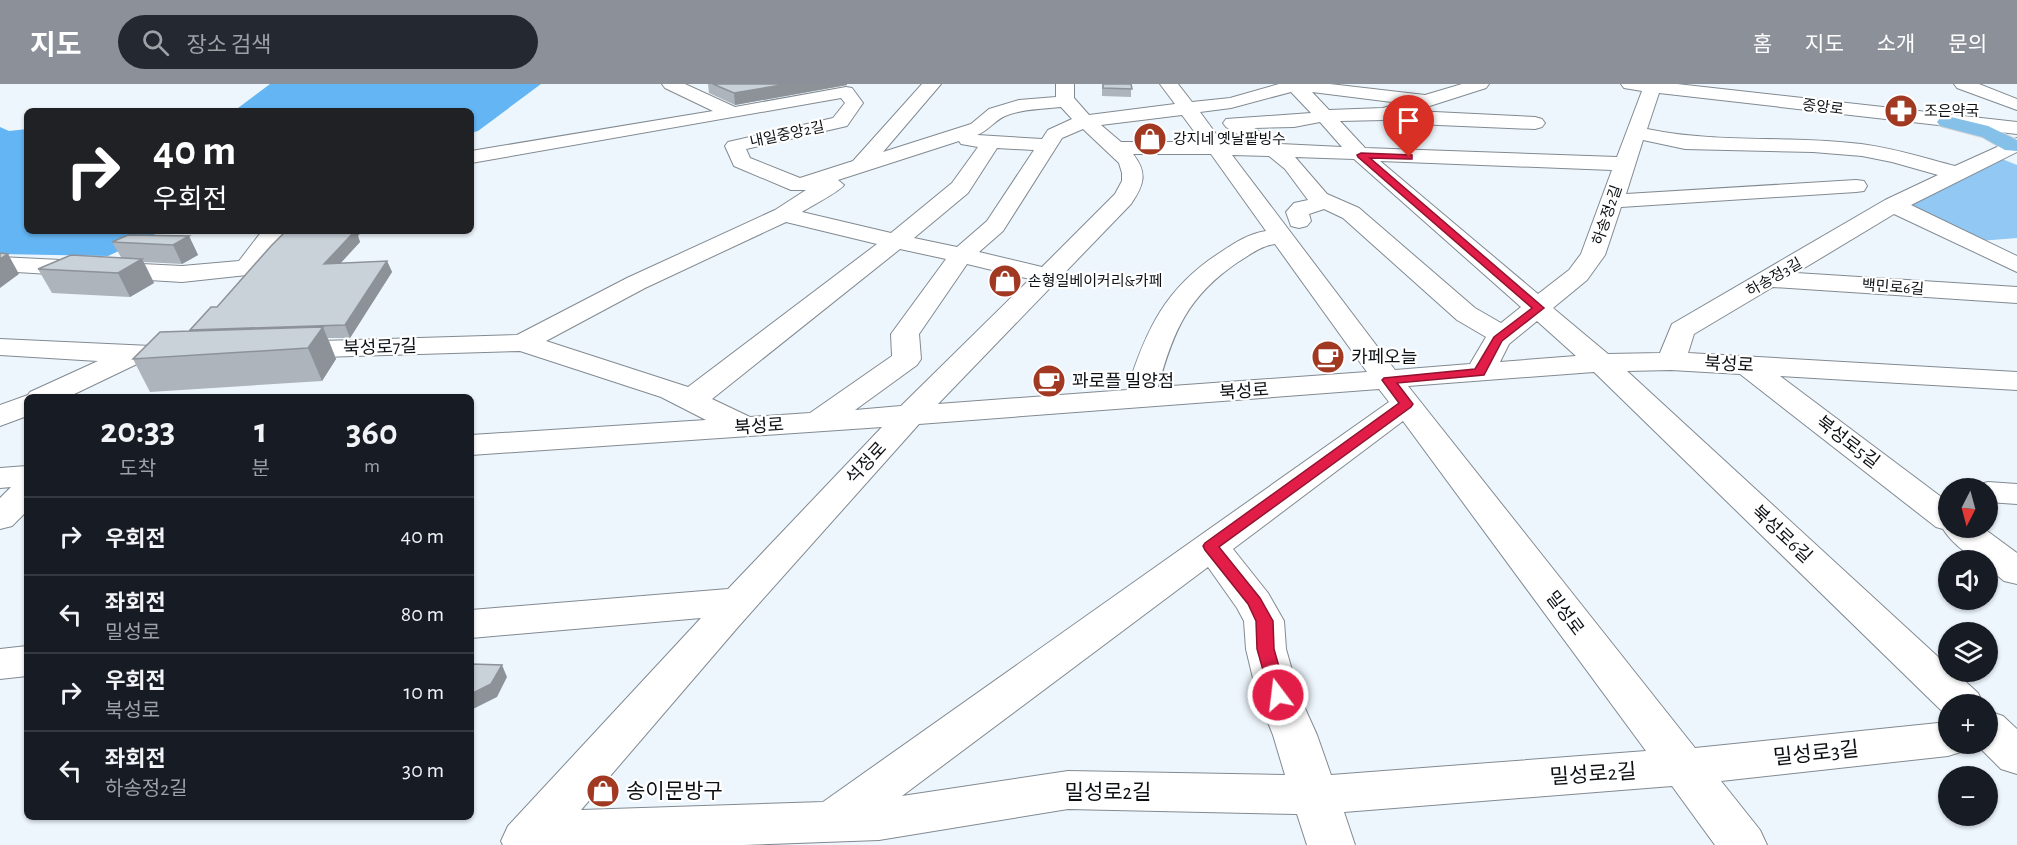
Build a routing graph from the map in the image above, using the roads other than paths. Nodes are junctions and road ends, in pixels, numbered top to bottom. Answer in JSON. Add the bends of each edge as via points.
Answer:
{"nodes":[{"id":1,"x":671,"y":84,"type":"edge"},
{"id":2,"x":932,"y":84,"type":"edge"},
{"id":3,"x":1169,"y":84,"type":"edge"},
{"id":4,"x":1294,"y":84,"type":"edge"},
{"id":5,"x":1399,"y":84,"type":"edge"},
{"id":6,"x":1480,"y":84,"type":"edge"},
{"id":7,"x":1963,"y":84,"type":"edge"},
{"id":8,"x":1657,"y":86,"type":"edge"},
{"id":9,"x":844,"y":88,"type":"edge"},
{"id":10,"x":1452,"y":92,"type":"junction"},
{"id":11,"x":1426,"y":101,"type":"junction"},
{"id":12,"x":1073,"y":102,"type":"edge"},
{"id":13,"x":2017,"y":106,"type":"edge"},
{"id":14,"x":1197,"y":107,"type":"junction"},
{"id":15,"x":1398,"y":110,"type":"junction"},
{"id":16,"x":733,"y":113,"type":"junction"},
{"id":17,"x":1324,"y":116,"type":"junction"},
{"id":18,"x":1741,"y":121,"type":"junction"},
{"id":19,"x":1947,"y":122,"type":"joint"},
{"id":20,"x":1236,"y":125,"type":"junction"},
{"id":21,"x":1845,"y":130,"type":"dead end"},
{"id":22,"x":945,"y":139,"type":"junction"},
{"id":23,"x":1629,"y":141,"type":"junction"},
{"id":24,"x":991,"y":142,"type":"junction"},
{"id":25,"x":2009,"y":144,"type":"edge"},
{"id":26,"x":1047,"y":145,"type":"junction"},
{"id":27,"x":1428,"y":145,"type":"dead end"},
{"id":28,"x":1114,"y":148,"type":"junction"},
{"id":29,"x":1216,"y":148,"type":"junction"},
{"id":30,"x":1275,"y":151,"type":"junction"},
{"id":31,"x":1361,"y":155,"type":"junction"},
{"id":32,"x":474,"y":156,"type":"edge"},
{"id":33,"x":861,"y":164,"type":"junction"},
{"id":34,"x":1955,"y":173,"type":"junction"},
{"id":35,"x":835,"y":176,"type":"junction"},
{"id":36,"x":1856,"y":186,"type":"dead end"},
{"id":37,"x":1612,"y":201,"type":"junction"},
{"id":38,"x":1325,"y":202,"type":"junction"},
{"id":39,"x":1893,"y":205,"type":"junction"},
{"id":40,"x":783,"y":215,"type":"junction"},
{"id":41,"x":1290,"y":228,"type":"junction"},
{"id":42,"x":272,"y":234,"type":"edge"},
{"id":43,"x":894,"y":241,"type":"junction"},
{"id":44,"x":960,"y":257,"type":"junction"},
{"id":45,"x":0,"y":264,"type":"edge"},
{"id":46,"x":2017,"y":265,"type":"edge"},
{"id":47,"x":1046,"y":275,"type":"junction"},
{"id":48,"x":1769,"y":279,"type":"junction"},
{"id":49,"x":2017,"y":295,"type":"edge"},
{"id":50,"x":1538,"y":308,"type":"junction"},
{"id":51,"x":1503,"y":335,"type":"junction"},
{"id":52,"x":522,"y":343,"type":"junction"},
{"id":53,"x":0,"y":347,"type":"edge"},
{"id":54,"x":259,"y":351,"type":"edge"},
{"id":55,"x":211,"y":353,"type":"edge"},
{"id":56,"x":135,"y":354,"type":"junction"},
{"id":57,"x":1671,"y":361,"type":"junction"},
{"id":58,"x":1601,"y":363,"type":"junction"},
{"id":59,"x":1747,"y":365,"type":"junction"},
{"id":60,"x":1479,"y":373,"type":"junction"},
{"id":61,"x":2017,"y":381,"type":"edge"},
{"id":62,"x":1397,"y":392,"type":"junction"},
{"id":63,"x":50,"y":394,"type":"edge"},
{"id":64,"x":1140,"y":398,"type":"junction"},
{"id":65,"x":691,"y":400,"type":"junction"},
{"id":66,"x":24,"y":405,"type":"edge"},
{"id":67,"x":910,"y":415,"type":"junction"},
{"id":68,"x":0,"y":417,"type":"edge"},
{"id":69,"x":818,"y":422,"type":"junction"},
{"id":70,"x":745,"y":427,"type":"junction"},
{"id":71,"x":474,"y":446,"type":"edge"},
{"id":72,"x":24,"y":476,"type":"edge"},
{"id":73,"x":0,"y":478,"type":"edge"},
{"id":74,"x":1906,"y":486,"type":"junction"},
{"id":75,"x":1938,"y":488,"type":"edge"},
{"id":76,"x":24,"y":493,"type":"edge"},
{"id":77,"x":1998,"y":493,"type":"edge"},
{"id":78,"x":2017,"y":494,"type":"edge"},
{"id":79,"x":1938,"y":511,"type":"edge"},
{"id":80,"x":0,"y":518,"type":"edge"},
{"id":81,"x":1973,"y":538,"type":"edge"},
{"id":82,"x":1211,"y":546,"type":"junction"},
{"id":83,"x":2017,"y":572,"type":"edge"},
{"id":84,"x":738,"y":601,"type":"junction"},
{"id":85,"x":474,"y":624,"type":"edge"},
{"id":86,"x":24,"y":661,"type":"edge"},
{"id":87,"x":0,"y":664,"type":"edge"},
{"id":88,"x":1951,"y":694,"type":"edge"},
{"id":89,"x":1938,"y":740,"type":"edge"},
{"id":90,"x":1684,"y":768,"type":"junction"},
{"id":91,"x":1316,"y":795,"type":"junction"},
{"id":92,"x":833,"y":821,"type":"junction"},
{"id":93,"x":880,"y":832,"type":"edge"},
{"id":94,"x":528,"y":838,"type":"edge"},
{"id":95,"x":1331,"y":845,"type":"edge"},
{"id":96,"x":1743,"y":845,"type":"edge"}],
"edges":[{"from":1,"to":16,"type":"street","name":"내일중앙2길"},
{"from":2,"to":33,"type":"street"},
{"from":3,"to":14,"type":"street","name":"밀성로"},
{"from":4,"to":11,"type":"street"},
{"from":4,"to":14,"type":"street","via":[[1231,103]]},
{"from":4,"to":17,"type":"street","name":"북성로6길"},
{"from":5,"to":10,"type":"street"},
{"from":6,"to":10,"type":"street"},
{"from":7,"to":13,"type":"street"},
{"from":8,"to":19,"type":"street","name":"중앙로"},
{"from":8,"to":23,"type":"street","name":"하송정2길"},
{"from":9,"to":16,"type":"street","name":"내일중앙2길"},
{"from":9,"to":35,"type":"street","name":"내일중앙2길","via":[[854,104],[840,122],[735,146],[741,162],[799,185]]},
{"from":10,"to":11,"type":"street"},
{"from":11,"to":15,"type":"street"},
{"from":12,"to":14,"type":"street"},
{"from":12,"to":22,"type":"street","name":"내일중앙2길","via":[[1011,108],[996,113],[978,128]]},
{"from":12,"to":26,"type":"street"},
{"from":12,"to":28,"type":"street","name":"석정로"},
{"from":13,"to":25,"type":"street","via":[[2002,116],[2007,122]]},
{"from":14,"to":20,"type":"street"},
{"from":14,"to":29,"type":"street","name":"밀성로"},
{"from":15,"to":17,"type":"street","via":[[1371,116]]},
{"from":15,"to":27,"type":"street","via":[[1415,118],[1538,131],[1446,135]]},
{"from":16,"to":32,"type":"street"},
{"from":17,"to":20,"type":"street"},
{"from":17,"to":31,"type":"street","name":"북성로6길"},
{"from":18,"to":18,"type":"street","via":[[1782,127],[1812,126]]},
{"from":18,"to":23,"type":"street","via":[[1691,124]]},
{"from":19,"to":25,"type":"main road","via":[[1984,130]]},
{"from":20,"to":30,"type":"street"},
{"from":21,"to":25,"type":"street"},
{"from":22,"to":24,"type":"street"},
{"from":22,"to":33,"type":"street","name":"내일중앙2길"},
{"from":23,"to":31,"type":"street"},
{"from":23,"to":34,"type":"street","via":[[1862,150]]},
{"from":23,"to":37,"type":"street","name":"하송정2길"},
{"from":24,"to":26,"type":"street"},
{"from":24,"to":43,"type":"street","via":[[960,188]]},
{"from":25,"to":34,"type":"street","name":"하송정3길"},
{"from":26,"to":44,"type":"street","via":[[995,226]]},
{"from":28,"to":29,"type":"street"},
{"from":28,"to":47,"type":"street","name":"석정로","via":[[1132,168],[1131,188]]},
{"from":29,"to":30,"type":"street"},
{"from":29,"to":41,"type":"street","name":"밀성로"},
{"from":30,"to":31,"type":"street"},
{"from":30,"to":38,"type":"street"},
{"from":31,"to":50,"type":"street","name":"북성로6길"},
{"from":33,"to":35,"type":"street","name":"내일중앙2길"},
{"from":34,"to":39,"type":"street","name":"하송정3길"},
{"from":35,"to":40,"type":"street","via":[[841,181]]},
{"from":36,"to":37,"type":"street"},
{"from":37,"to":50,"type":"street","name":"하송정2길","via":[[1593,255],[1578,275]]},
{"from":38,"to":41,"type":"street","via":[[1302,208]]},
{"from":38,"to":51,"type":"street","via":[[1351,213],[1466,315]]},
{"from":39,"to":46,"type":"street"},
{"from":39,"to":48,"type":"street","name":"하송정3길"},
{"from":40,"to":43,"type":"street"},
{"from":40,"to":52,"type":"street","via":[[636,283]]},
{"from":41,"to":62,"type":"street","name":"밀성로"},
{"from":41,"to":64,"type":"street","via":[[1256,240],[1204,273],[1179,302],[1155,346]]},
{"from":42,"to":45,"type":"street","via":[[247,268],[182,274]]},
{"from":43,"to":44,"type":"street"},
{"from":43,"to":65,"type":"street"},
{"from":44,"to":47,"type":"street"},
{"from":44,"to":69,"type":"street","via":[[905,334],[907,359]]},
{"from":47,"to":67,"type":"street","name":"석정로"},
{"from":48,"to":49,"type":"street","name":"백민로6길"},
{"from":48,"to":57,"type":"street","name":"하송정3길","via":[[1682,330]]},
{"from":50,"to":51,"type":"street","name":"하송정2길"},
{"from":50,"to":58,"type":"street","name":"북성로6길"},
{"from":51,"to":60,"type":"street","name":"하송정2길"},
{"from":52,"to":54,"type":"street","name":"북성로7길"},
{"from":52,"to":65,"type":"street","name":"북성로7길"},
{"from":53,"to":56,"type":"street"},
{"from":55,"to":56,"type":"street"},
{"from":56,"to":63,"type":"street"},
{"from":57,"to":58,"type":"street","name":"북성로"},
{"from":57,"to":59,"type":"street","name":"북성로"},
{"from":58,"to":60,"type":"street","name":"북성로"},
{"from":58,"to":88,"type":"street","name":"북성로6길"},
{"from":59,"to":61,"type":"street","name":"북성로"},
{"from":59,"to":74,"type":"street","name":"북성로5길"},
{"from":60,"to":62,"type":"street","name":"북성로"},
{"from":62,"to":64,"type":"street","name":"북성로"},
{"from":62,"to":82,"type":"street"},
{"from":62,"to":90,"type":"street","name":"밀성로"},
{"from":64,"to":67,"type":"street","name":"북성로"},
{"from":65,"to":70,"type":"street","name":"북성로7길"},
{"from":66,"to":68,"type":"street"},
{"from":67,"to":69,"type":"street","name":"북성로"},
{"from":67,"to":84,"type":"street","name":"석정로"},
{"from":69,"to":70,"type":"street","name":"북성로"},
{"from":70,"to":71,"type":"street","name":"북성로"},
{"from":72,"to":73,"type":"street"},
{"from":74,"to":75,"type":"street"},
{"from":74,"to":79,"type":"street","name":"북성로5길"},
{"from":76,"to":80,"type":"street"},
{"from":77,"to":78,"type":"street"},
{"from":81,"to":83,"type":"street"},
{"from":82,"to":91,"type":"street","via":[[1264,621],[1266,649],[1278,695]]},
{"from":82,"to":92,"type":"street"},
{"from":84,"to":85,"type":"street"},
{"from":84,"to":94,"type":"street","name":"석정로"},
{"from":86,"to":87,"type":"street"},
{"from":89,"to":90,"type":"street","name":"밀성로3길"},
{"from":90,"to":91,"type":"street","name":"밀성로2길"},
{"from":90,"to":96,"type":"street","name":"밀성로"},
{"from":91,"to":93,"type":"street","name":"밀성로2길","via":[[1068,790]]},
{"from":91,"to":95,"type":"street"},
{"from":92,"to":93,"type":"street","name":"밀성로2길"},
{"from":92,"to":94,"type":"street","name":"밀성로2길"}]}
